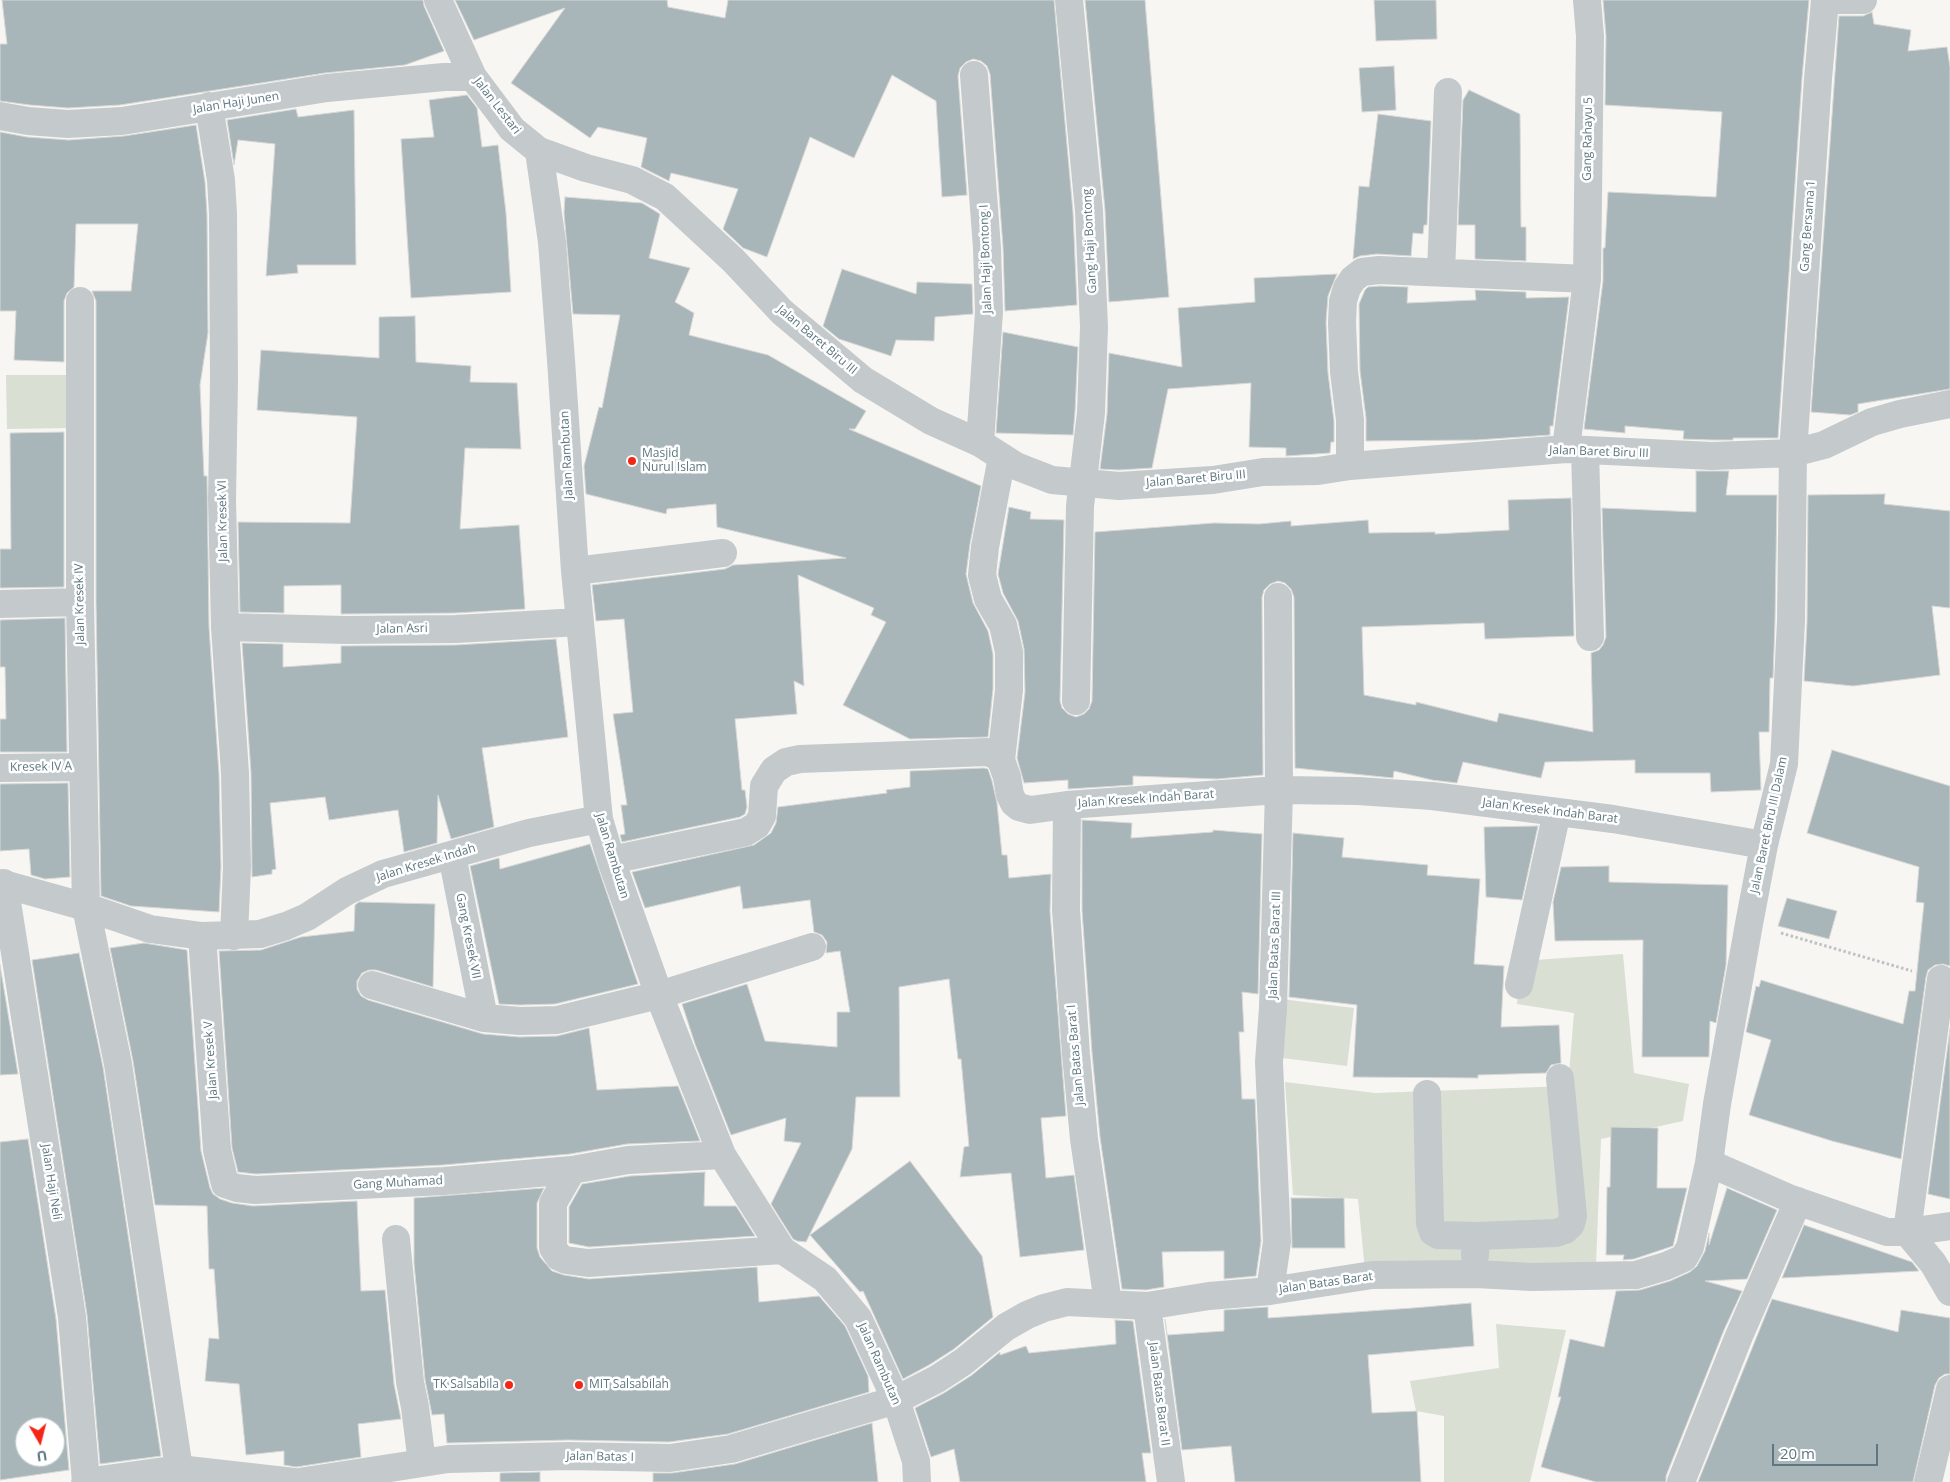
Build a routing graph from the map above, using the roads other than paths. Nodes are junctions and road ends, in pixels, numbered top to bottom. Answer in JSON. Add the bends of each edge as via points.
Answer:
{"nodes":[{"id":1,"x":438,"y":0,"type":"edge"},
{"id":2,"x":1069,"y":0,"type":"edge"},
{"id":3,"x":1587,"y":0,"type":"edge"},
{"id":4,"x":1825,"y":0,"type":"edge"},
{"id":5,"x":1863,"y":0,"type":"edge"},
{"id":6,"x":974,"y":75,"type":"dead end"},
{"id":7,"x":473,"y":77,"type":"junction"},
{"id":8,"x":1448,"y":92,"type":"dead end"},
{"id":9,"x":209,"y":106,"type":"junction"},
{"id":10,"x":0,"y":116,"type":"edge"},
{"id":11,"x":539,"y":151,"type":"junction"},
{"id":12,"x":1441,"y":272,"type":"junction"},
{"id":13,"x":1587,"y":279,"type":"junction"},
{"id":14,"x":80,"y":301,"type":"dead end"},
{"id":15,"x":1950,"y":404,"type":"edge"},
{"id":16,"x":991,"y":450,"type":"junction"},
{"id":17,"x":1576,"y":450,"type":"junction"},
{"id":18,"x":1793,"y":453,"type":"junction"},
{"id":19,"x":1350,"y":466,"type":"junction"},
{"id":20,"x":1081,"y":483,"type":"junction"},
{"id":21,"x":723,"y":553,"type":"dead end"},
{"id":22,"x":575,"y":571,"type":"junction"},
{"id":23,"x":1278,"y":597,"type":"dead end"},
{"id":24,"x":80,"y":602,"type":"junction"},
{"id":25,"x":0,"y":604,"type":"edge"},
{"id":26,"x":579,"y":622,"type":"junction"},
{"id":27,"x":225,"y":627,"type":"junction"},
{"id":28,"x":1590,"y":637,"type":"dead end"},
{"id":29,"x":1076,"y":701,"type":"dead end"},
{"id":30,"x":1001,"y":760,"type":"junction"},
{"id":31,"x":82,"y":767,"type":"junction"},
{"id":32,"x":0,"y":768,"type":"edge"},
{"id":33,"x":1279,"y":790,"type":"junction"},
{"id":34,"x":1067,"y":805,"type":"junction"},
{"id":35,"x":1557,"y":812,"type":"junction"},
{"id":36,"x":599,"y":819,"type":"junction"},
{"id":37,"x":1764,"y":845,"type":"junction"},
{"id":38,"x":452,"y":855,"type":"junction"},
{"id":39,"x":611,"y":860,"type":"junction"},
{"id":40,"x":2,"y":883,"type":"edge"},
{"id":41,"x":86,"y":907,"type":"junction"},
{"id":42,"x":202,"y":936,"type":"junction"},
{"id":43,"x":234,"y":936,"type":"junction"},
{"id":44,"x":812,"y":947,"type":"dead end"},
{"id":45,"x":1941,"y":979,"type":"road end"},
{"id":46,"x":1519,"y":985,"type":"dead end"},
{"id":47,"x":372,"y":986,"type":"dead end"},
{"id":48,"x":659,"y":995,"type":"junction"},
{"id":49,"x":484,"y":1018,"type":"junction"},
{"id":50,"x":1560,"y":1078,"type":"dead end"},
{"id":51,"x":1427,"y":1094,"type":"dead end"},
{"id":52,"x":722,"y":1155,"type":"junction"},
{"id":53,"x":1709,"y":1163,"type":"junction"},
{"id":54,"x":572,"y":1170,"type":"junction"},
{"id":55,"x":225,"y":1184,"type":"joint"},
{"id":56,"x":1798,"y":1201,"type":"junction"},
{"id":57,"x":1950,"y":1226,"type":"edge"},
{"id":58,"x":1907,"y":1232,"type":"junction"},
{"id":59,"x":1476,"y":1236,"type":"junction"},
{"id":60,"x":396,"y":1239,"type":"dead end"},
{"id":61,"x":782,"y":1250,"type":"junction"},
{"id":62,"x":1476,"y":1274,"type":"junction"},
{"id":63,"x":1270,"y":1291,"type":"junction"},
{"id":64,"x":1950,"y":1292,"type":"edge"},
{"id":65,"x":1108,"y":1303,"type":"junction"},
{"id":66,"x":1146,"y":1306,"type":"junction"},
{"id":67,"x":1950,"y":1389,"type":"edge"},
{"id":68,"x":896,"y":1400,"type":"junction"},
{"id":69,"x":422,"y":1463,"type":"junction"},
{"id":70,"x":179,"y":1469,"type":"junction"},
{"id":71,"x":85,"y":1482,"type":"edge"},
{"id":72,"x":294,"y":1482,"type":"edge"},
{"id":73,"x":298,"y":1482,"type":"edge"},
{"id":74,"x":917,"y":1482,"type":"edge"},
{"id":75,"x":1171,"y":1482,"type":"edge"},
{"id":76,"x":1681,"y":1482,"type":"edge"},
{"id":77,"x":1928,"y":1482,"type":"edge"}],
"edges":[{"from":1,"to":7,"type":"street","name":"Jalan Lestari"},
{"from":2,"to":20,"type":"street","name":"Gang Haji Bontong","via":[[1089,211],[1094,327],[1091,413]]},
{"from":3,"to":13,"type":"street","name":"Gang Rahayu 5","via":[[1590,36]]},
{"from":4,"to":5,"type":"street"},
{"from":4,"to":18,"type":"street","name":"Gang Bersama 1"},
{"from":6,"to":16,"type":"street","name":"Jalan Haji Bontong I","via":[[987,248]]},
{"from":7,"to":9,"type":"street","name":"Jalan Haji Junen","via":[[327,88]]},
{"from":7,"to":11,"type":"street","name":"Jalan Lestari","via":[[512,129]]},
{"from":8,"to":12,"type":"street"},
{"from":9,"to":10,"type":"street","name":"Jalan Haji Junen","via":[[122,121],[68,124]]},
{"from":9,"to":27,"type":"street","name":"Jalan Kresek VI","via":[[222,180]]},
{"from":11,"to":16,"type":"street","name":"Jalan Baret Biru III","via":[[632,180],[666,197],[782,312],[864,380],[931,421]]},
{"from":11,"to":22,"type":"street","name":"Jalan Rambutan","via":[[552,242]]},
{"from":12,"to":13,"type":"street"},
{"from":12,"to":19,"type":"street","via":[[1362,272],[1347,288],[1342,324],[1350,420]]},
{"from":13,"to":17,"type":"street","name":"Gang Rahayu 5"},
{"from":14,"to":24,"type":"street","name":"Jalan Kresek IV"},
{"from":15,"to":18,"type":"street","name":"Jalan Baret Biru III","via":[[1872,422],[1824,445]]},
{"from":16,"to":20,"type":"street","name":"Jalan Baret Biru III","via":[[1041,477]]},
{"from":16,"to":30,"type":"street","name":"Jalan Haji Bontong I","via":[[982,575],[988,599],[1003,625],[1009,652],[1009,690]]},
{"from":17,"to":18,"type":"street","name":"Jalan Baret Biru III","via":[[1712,456]]},
{"from":17,"to":19,"type":"street","name":"Jalan Baret Biru III"},
{"from":17,"to":28,"type":"street","name":"Gang Rahayu 5"},
{"from":18,"to":37,"type":"street","name":"Jalan Baret Biru III Dalam","via":[[1791,621],[1784,764]]},
{"from":19,"to":20,"type":"street","name":"Jalan Baret Biru III","via":[[1318,471],[1263,472],[1214,480],[1119,486]]},
{"from":20,"to":29,"type":"street","name":"Gang Haji Bontong"},
{"from":21,"to":22,"type":"street"},
{"from":22,"to":26,"type":"street","name":"Jalan Rambutan"},
{"from":23,"to":33,"type":"street","name":"Jalan Batas Barat III"},
{"from":24,"to":25,"type":"street"},
{"from":24,"to":31,"type":"street","name":"Jalan Kresek IV"},
{"from":26,"to":27,"type":"street","name":"Jalan Asri","via":[[456,629]]},
{"from":26,"to":36,"type":"street","name":"Jalan Rambutan"},
{"from":27,"to":43,"type":"street","name":"Jalan Kresek VI","via":[[234,773]]},
{"from":30,"to":34,"type":"street","name":"Jalan Kresek Indah Barat","via":[[1010,796],[1019,807],[1030,810]]},
{"from":30,"to":39,"type":"street","via":[[987,752],[786,762],[774,770],[764,786],[762,816],[757,825],[746,832]]},
{"from":31,"to":32,"type":"street","name":"Kresek IV A"},
{"from":31,"to":41,"type":"street","name":"Jalan Kresek IV"},
{"from":33,"to":34,"type":"street","name":"Jalan Kresek Indah Barat"},
{"from":33,"to":35,"type":"street","name":"Jalan Kresek Indah Barat","via":[[1422,796]]},
{"from":33,"to":63,"type":"street","name":"Jalan Batas Barat III","via":[[1269,1062],[1277,1242]]},
{"from":34,"to":65,"type":"street","name":"Jalan Batas Barat I","via":[[1066,910],[1076,1054],[1084,1139]]},
{"from":35,"to":37,"type":"street","name":"Jalan Kresek Indah Barat"},
{"from":35,"to":46,"type":"street"},
{"from":36,"to":38,"type":"street","name":"Jalan Kresek Indah","via":[[529,832]]},
{"from":36,"to":39,"type":"street","name":"Jalan Rambutan"},
{"from":37,"to":53,"type":"street","name":"Jalan Baret Biru III Dalam"},
{"from":38,"to":43,"type":"street","name":"Jalan Kresek Indah","via":[[383,874],[286,926],[260,934]]},
{"from":38,"to":49,"type":"street","name":"Gang Kresek VII"},
{"from":39,"to":48,"type":"street","name":"Jalan Rambutan"},
{"from":40,"to":41,"type":"street","name":"Jalan Kresek Indah"},
{"from":40,"to":71,"type":"street","name":"Jalan Haji Neli","via":[[72,1317]]},
{"from":41,"to":42,"type":"street","name":"Jalan Kresek Indah","via":[[150,929]]},
{"from":41,"to":70,"type":"street","name":"Jalan Kresek IV","via":[[118,1064]]},
{"from":42,"to":43,"type":"street","name":"Jalan Kresek Indah"},
{"from":42,"to":55,"type":"street","name":"Jalan Kresek V","via":[[217,1150]]},
{"from":44,"to":48,"type":"street"},
{"from":45,"to":58,"type":"street"},
{"from":47,"to":49,"type":"street"},
{"from":48,"to":49,"type":"street","via":[[557,1020]]},
{"from":48,"to":52,"type":"street","name":"Jalan Rambutan"},
{"from":50,"to":59,"type":"street","via":[[1571,1224],[1556,1233]]},
{"from":51,"to":59,"type":"street","via":[[1430,1223],[1433,1232]]},
{"from":52,"to":54,"type":"street","name":"Gang Muhamad","via":[[628,1160]]},
{"from":52,"to":61,"type":"street","name":"Jalan Rambutan"},
{"from":53,"to":56,"type":"street"},
{"from":53,"to":62,"type":"street","name":"Jalan Batas Barat","via":[[1690,1247],[1684,1258],[1636,1274],[1532,1277]]},
{"from":54,"to":55,"type":"street","name":"Gang Muhamad","via":[[444,1181],[255,1190]]},
{"from":54,"to":61,"type":"street","via":[[553,1203],[553,1248],[559,1257],[566,1260],[588,1263]]},
{"from":56,"to":58,"type":"street","via":[[1887,1232]]},
{"from":56,"to":76,"type":"street","via":[[1739,1336]]},
{"from":57,"to":58,"type":"street"},
{"from":58,"to":64,"type":"street","via":[[1933,1263]]},
{"from":59,"to":62,"type":"street"},
{"from":60,"to":69,"type":"street","via":[[410,1382]]},
{"from":61,"to":68,"type":"street","name":"Jalan Rambutan","via":[[825,1279],[858,1318]]},
{"from":62,"to":63,"type":"street","name":"Jalan Batas Barat","via":[[1372,1275]]},
{"from":63,"to":66,"type":"street","name":"Jalan Batas Barat"},
{"from":65,"to":66,"type":"street","name":"Jalan Batas Barat"},
{"from":65,"to":68,"type":"street","name":"Jalan Batas Barat","via":[[1068,1302],[1027,1315],[937,1379]]},
{"from":66,"to":75,"type":"street","name":"Jalan Batas Barat II"},
{"from":67,"to":77,"type":"street"},
{"from":68,"to":69,"type":"street","name":"Jalan Batas I","via":[[731,1449],[670,1458],[568,1456],[448,1459]]},
{"from":68,"to":74,"type":"street","name":"Jalan Rambutan","via":[[916,1461]]},
{"from":69,"to":73,"type":"street","name":"Jalan Batas I"},
{"from":70,"to":71,"type":"street"},
{"from":70,"to":72,"type":"street"}]}
